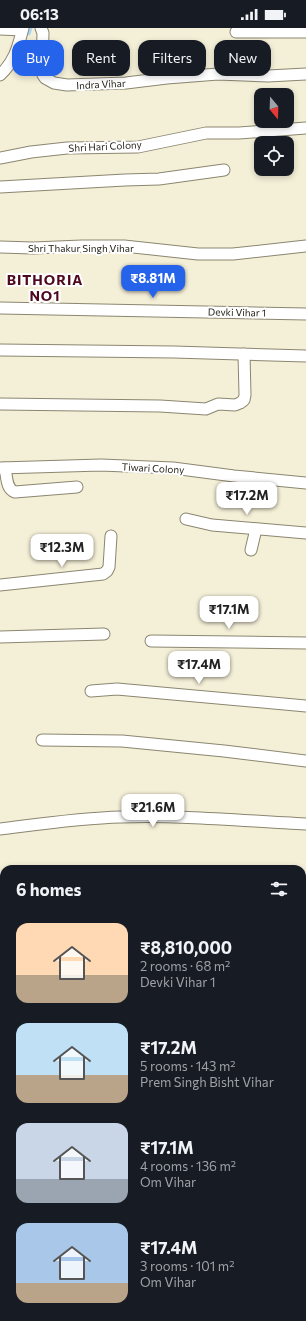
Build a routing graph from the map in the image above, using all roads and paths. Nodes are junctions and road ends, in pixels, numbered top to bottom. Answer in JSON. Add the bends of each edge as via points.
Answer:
{"nodes":[{"id":1,"x":41,"y":28,"type":"edge"},
{"id":2,"x":0,"y":29,"type":"edge"},
{"id":3,"x":23,"y":29,"type":"edge"},
{"id":4,"x":236,"y":32,"type":"dead end"},
{"id":5,"x":306,"y":32,"type":"edge"},
{"id":6,"x":306,"y":74,"type":"edge"},
{"id":7,"x":0,"y":75,"type":"edge"},
{"id":8,"x":306,"y":128,"type":"edge"},
{"id":9,"x":0,"y":158,"type":"edge"},
{"id":10,"x":224,"y":170,"type":"dead end"},
{"id":11,"x":0,"y":187,"type":"edge"},
{"id":12,"x":306,"y":246,"type":"edge"},
{"id":13,"x":0,"y":247,"type":"edge"},
{"id":14,"x":0,"y":308,"type":"edge"},
{"id":15,"x":306,"y":314,"type":"edge"},
{"id":16,"x":0,"y":350,"type":"edge"},
{"id":17,"x":244,"y":354,"type":"junction"},
{"id":18,"x":306,"y":356,"type":"edge"},
{"id":19,"x":0,"y":404,"type":"edge"},
{"id":20,"x":3,"y":468,"type":"edge"},
{"id":21,"x":306,"y":483,"type":"edge"},
{"id":22,"x":77,"y":487,"type":"dead end"},
{"id":23,"x":186,"y":519,"type":"dead end"},
{"id":24,"x":256,"y":529,"type":"junction"},
{"id":25,"x":306,"y":533,"type":"edge"},
{"id":26,"x":111,"y":536,"type":"dead end"},
{"id":27,"x":251,"y":550,"type":"dead end"},
{"id":28,"x":0,"y":585,"type":"edge"},
{"id":29,"x":104,"y":634,"type":"dead end"},
{"id":30,"x":0,"y":638,"type":"edge"},
{"id":31,"x":151,"y":641,"type":"dead end"},
{"id":32,"x":306,"y":643,"type":"edge"},
{"id":33,"x":91,"y":691,"type":"dead end"},
{"id":34,"x":306,"y":706,"type":"edge"},
{"id":35,"x":42,"y":740,"type":"dead end"},
{"id":36,"x":306,"y":762,"type":"edge"},
{"id":37,"x":306,"y":824,"type":"edge"},
{"id":38,"x":0,"y":829,"type":"edge"}],
"edges":[{"from":1,"to":6,"type":"street","name":"Indra Vihar","via":[[43,75],[54,83],[114,84],[218,74]]},
{"from":2,"to":3,"type":"street"},
{"from":3,"to":7,"type":"street","via":[[16,54]]},
{"from":4,"to":5,"type":"street"},
{"from":8,"to":9,"type":"street","name":"Shri Hari Colony","via":[[239,133],[206,132],[138,147],[67,148]]},
{"from":10,"to":11,"type":"street","via":[[159,179]]},
{"from":12,"to":13,"type":"street","name":"Shri Thakur Singh Vihar","via":[[233,254],[198,254],[124,246]]},
{"from":14,"to":15,"type":"street","name":"Devki Vihar 1"},
{"from":16,"to":17,"type":"street"},
{"from":17,"to":18,"type":"street"},
{"from":17,"to":19,"type":"street","via":[[245,395],[244,400],[235,405],[218,404],[206,409]]},
{"from":20,"to":21,"type":"street","name":"Tiwari Colony","via":[[100,465],[173,468]]},
{"from":20,"to":22,"type":"street","via":[[11,491]]},
{"from":23,"to":24,"type":"street","via":[[212,525]]},
{"from":24,"to":25,"type":"street"},
{"from":24,"to":27,"type":"street"},
{"from":26,"to":28,"type":"street","via":[[109,567],[103,574]]},
{"from":29,"to":30,"type":"street"},
{"from":31,"to":32,"type":"street"},
{"from":33,"to":34,"type":"street","via":[[117,689]]},
{"from":35,"to":36,"type":"street","via":[[122,741]]},
{"from":37,"to":38,"type":"street","via":[[164,816],[76,820]]}]}
